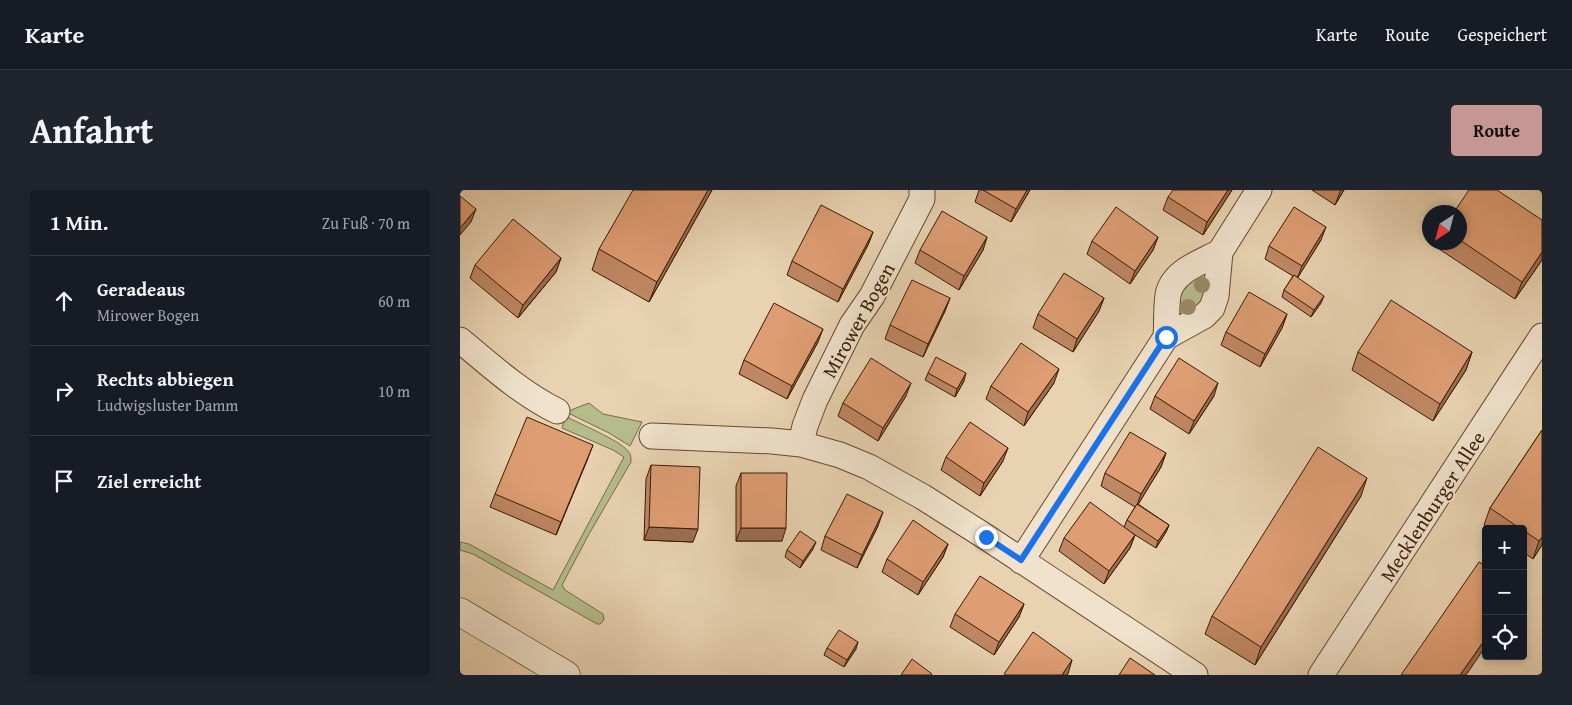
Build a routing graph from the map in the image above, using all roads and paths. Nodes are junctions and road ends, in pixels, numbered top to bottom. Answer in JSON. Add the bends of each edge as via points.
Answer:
{"nodes":[{"id":1,"x":1259,"y":190,"type":"edge"},
{"id":2,"x":927,"y":193,"type":"edge"},
{"id":3,"x":1220,"y":252,"type":"junction"},
{"id":4,"x":1542,"y":336,"type":"edge"},
{"id":5,"x":1166,"y":337,"type":"junction"},
{"id":6,"x":460,"y":340,"type":"edge"},
{"id":7,"x":557,"y":412,"type":"dead end"},
{"id":8,"x":652,"y":436,"type":"dead end"},
{"id":9,"x":801,"y":444,"type":"junction"},
{"id":10,"x":1021,"y":560,"type":"junction"},
{"id":11,"x":460,"y":612,"type":"edge"},
{"id":12,"x":566,"y":675,"type":"edge"},
{"id":13,"x":1195,"y":675,"type":"edge"},
{"id":14,"x":1321,"y":675,"type":"edge"}],
"edges":[{"from":1,"to":3,"type":"street"},
{"from":2,"to":9,"type":"street","name":"Mirower Bogen","via":[[872,296],[852,325],[815,400]]},
{"from":3,"to":5,"type":"street","via":[[1212,308],[1204,316]]},
{"from":3,"to":5,"type":"street","via":[[1180,273],[1173,282],[1168,293]]},
{"from":4,"to":14,"type":"street","name":"Mecklenburger Allee"},
{"from":5,"to":10,"type":"street"},
{"from":6,"to":7,"type":"street","via":[[521,391]]},
{"from":8,"to":9,"type":"street"},
{"from":9,"to":10,"type":"street","via":[[869,466]]},
{"from":10,"to":13,"type":"street"},
{"from":11,"to":12,"type":"main road"}]}
